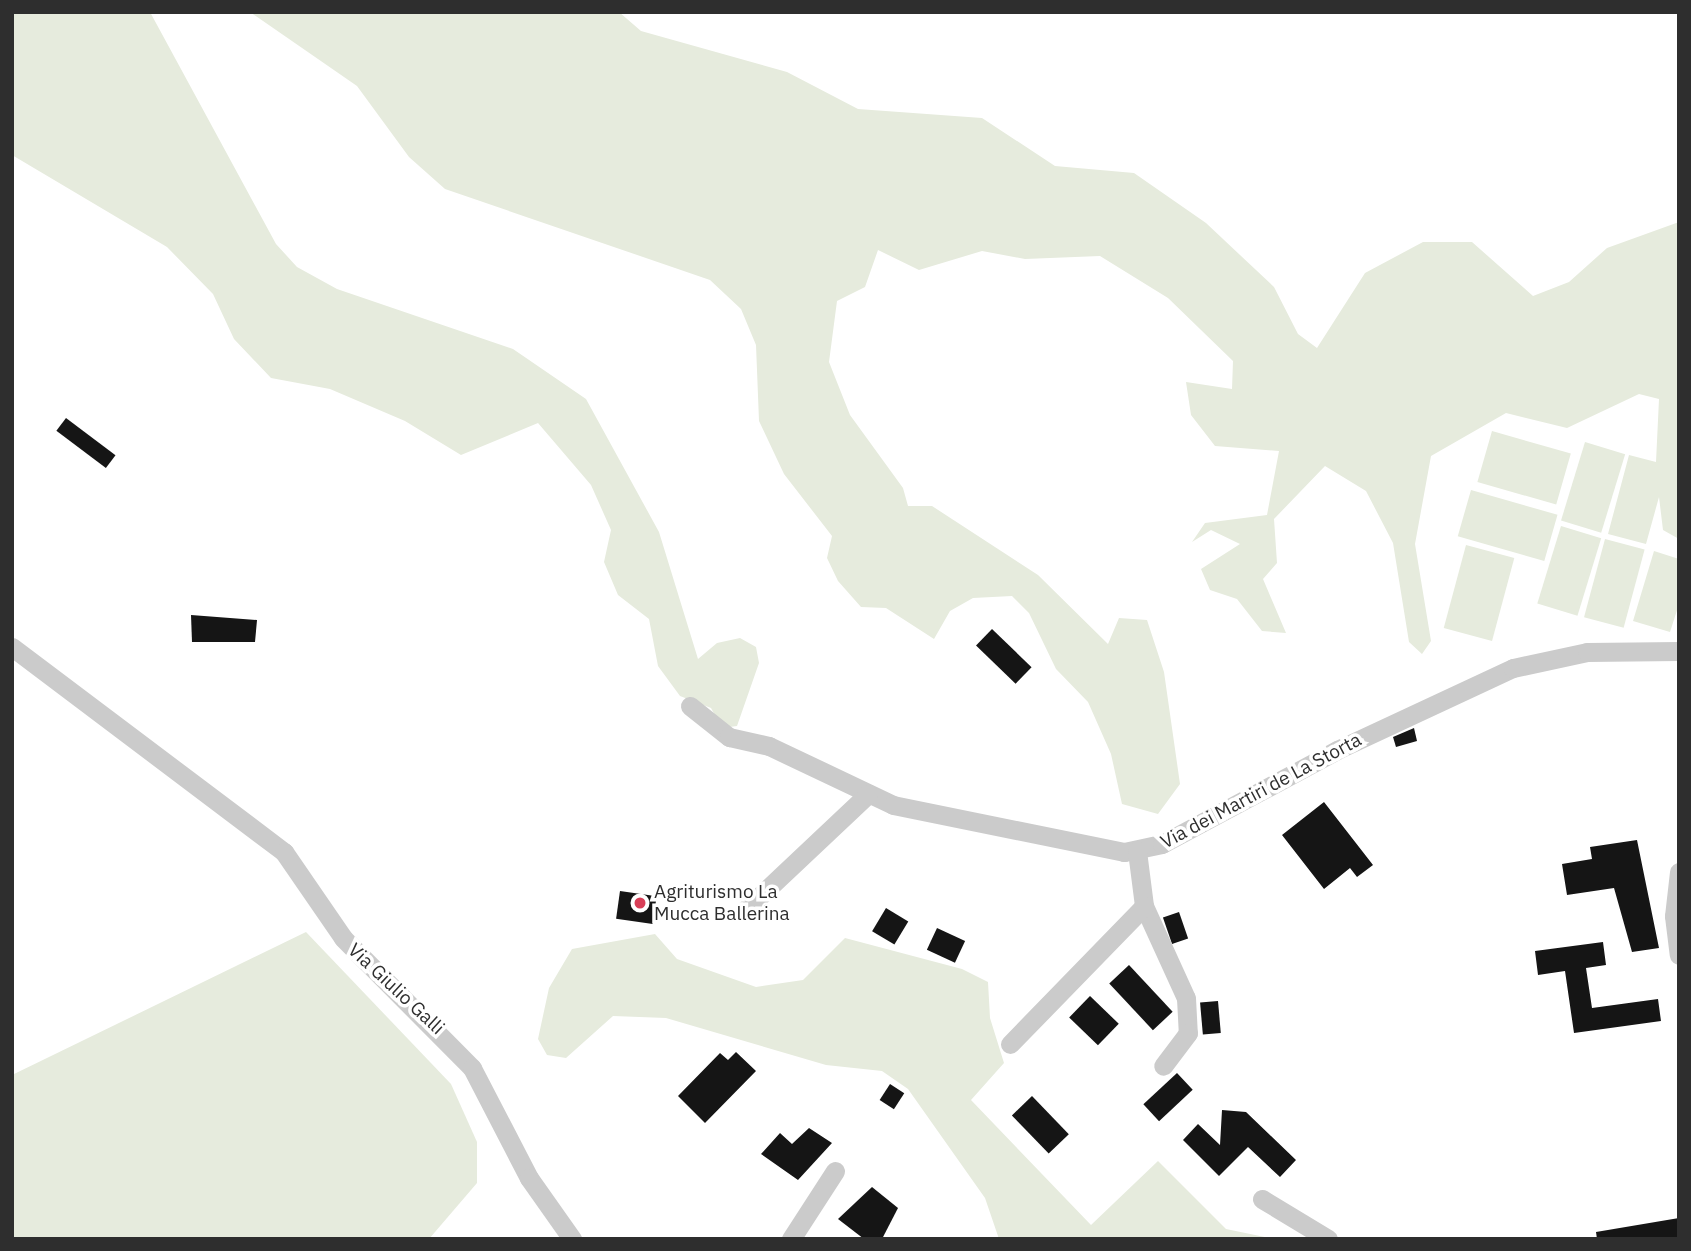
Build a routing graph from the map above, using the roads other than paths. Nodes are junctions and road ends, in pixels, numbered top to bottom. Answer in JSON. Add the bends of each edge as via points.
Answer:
{"nodes":[{"id":1,"x":12,"y":647,"type":"edge"},
{"id":2,"x":1679,"y":651,"type":"edge"},
{"id":3,"x":690,"y":706,"type":"dead end"},
{"id":4,"x":868,"y":794,"type":"junction"},
{"id":5,"x":1137,"y":851,"type":"junction"},
{"id":6,"x":1679,"y":872,"type":"edge"},
{"id":7,"x":1144,"y":906,"type":"junction"},
{"id":8,"x":746,"y":909,"type":"dead end"},
{"id":9,"x":1679,"y":956,"type":"edge"},
{"id":10,"x":1010,"y":1044,"type":"dead end"},
{"id":11,"x":1163,"y":1066,"type":"dead end"},
{"id":12,"x":835,"y":1171,"type":"dead end"},
{"id":13,"x":1262,"y":1199,"type":"dead end"},
{"id":14,"x":793,"y":1236,"type":"edge"},
{"id":15,"x":572,"y":1239,"type":"edge"},
{"id":16,"x":1328,"y":1239,"type":"edge"}],
"edges":[{"from":1,"to":15,"type":"street","name":"Via Giulio Galli","via":[[284,852],[343,938],[472,1068],[529,1178]]},
{"from":2,"to":5,"type":"street","name":"Via dei Martiri de La Storta","via":[[1587,653],[1513,668]]},
{"from":3,"to":4,"type":"street","name":"Via dei Martiri de La Storta","via":[[729,737],[769,746]]},
{"from":4,"to":5,"type":"street","name":"Via dei Martiri de La Storta","via":[[893,805]]},
{"from":4,"to":8,"type":"street"},
{"from":5,"to":7,"type":"street"},
{"from":6,"to":9,"type":"street","via":[[1674,916]]},
{"from":7,"to":10,"type":"street"},
{"from":7,"to":11,"type":"street","via":[[1185,998],[1188,1033]]},
{"from":12,"to":14,"type":"street"},
{"from":13,"to":16,"type":"street"}]}
